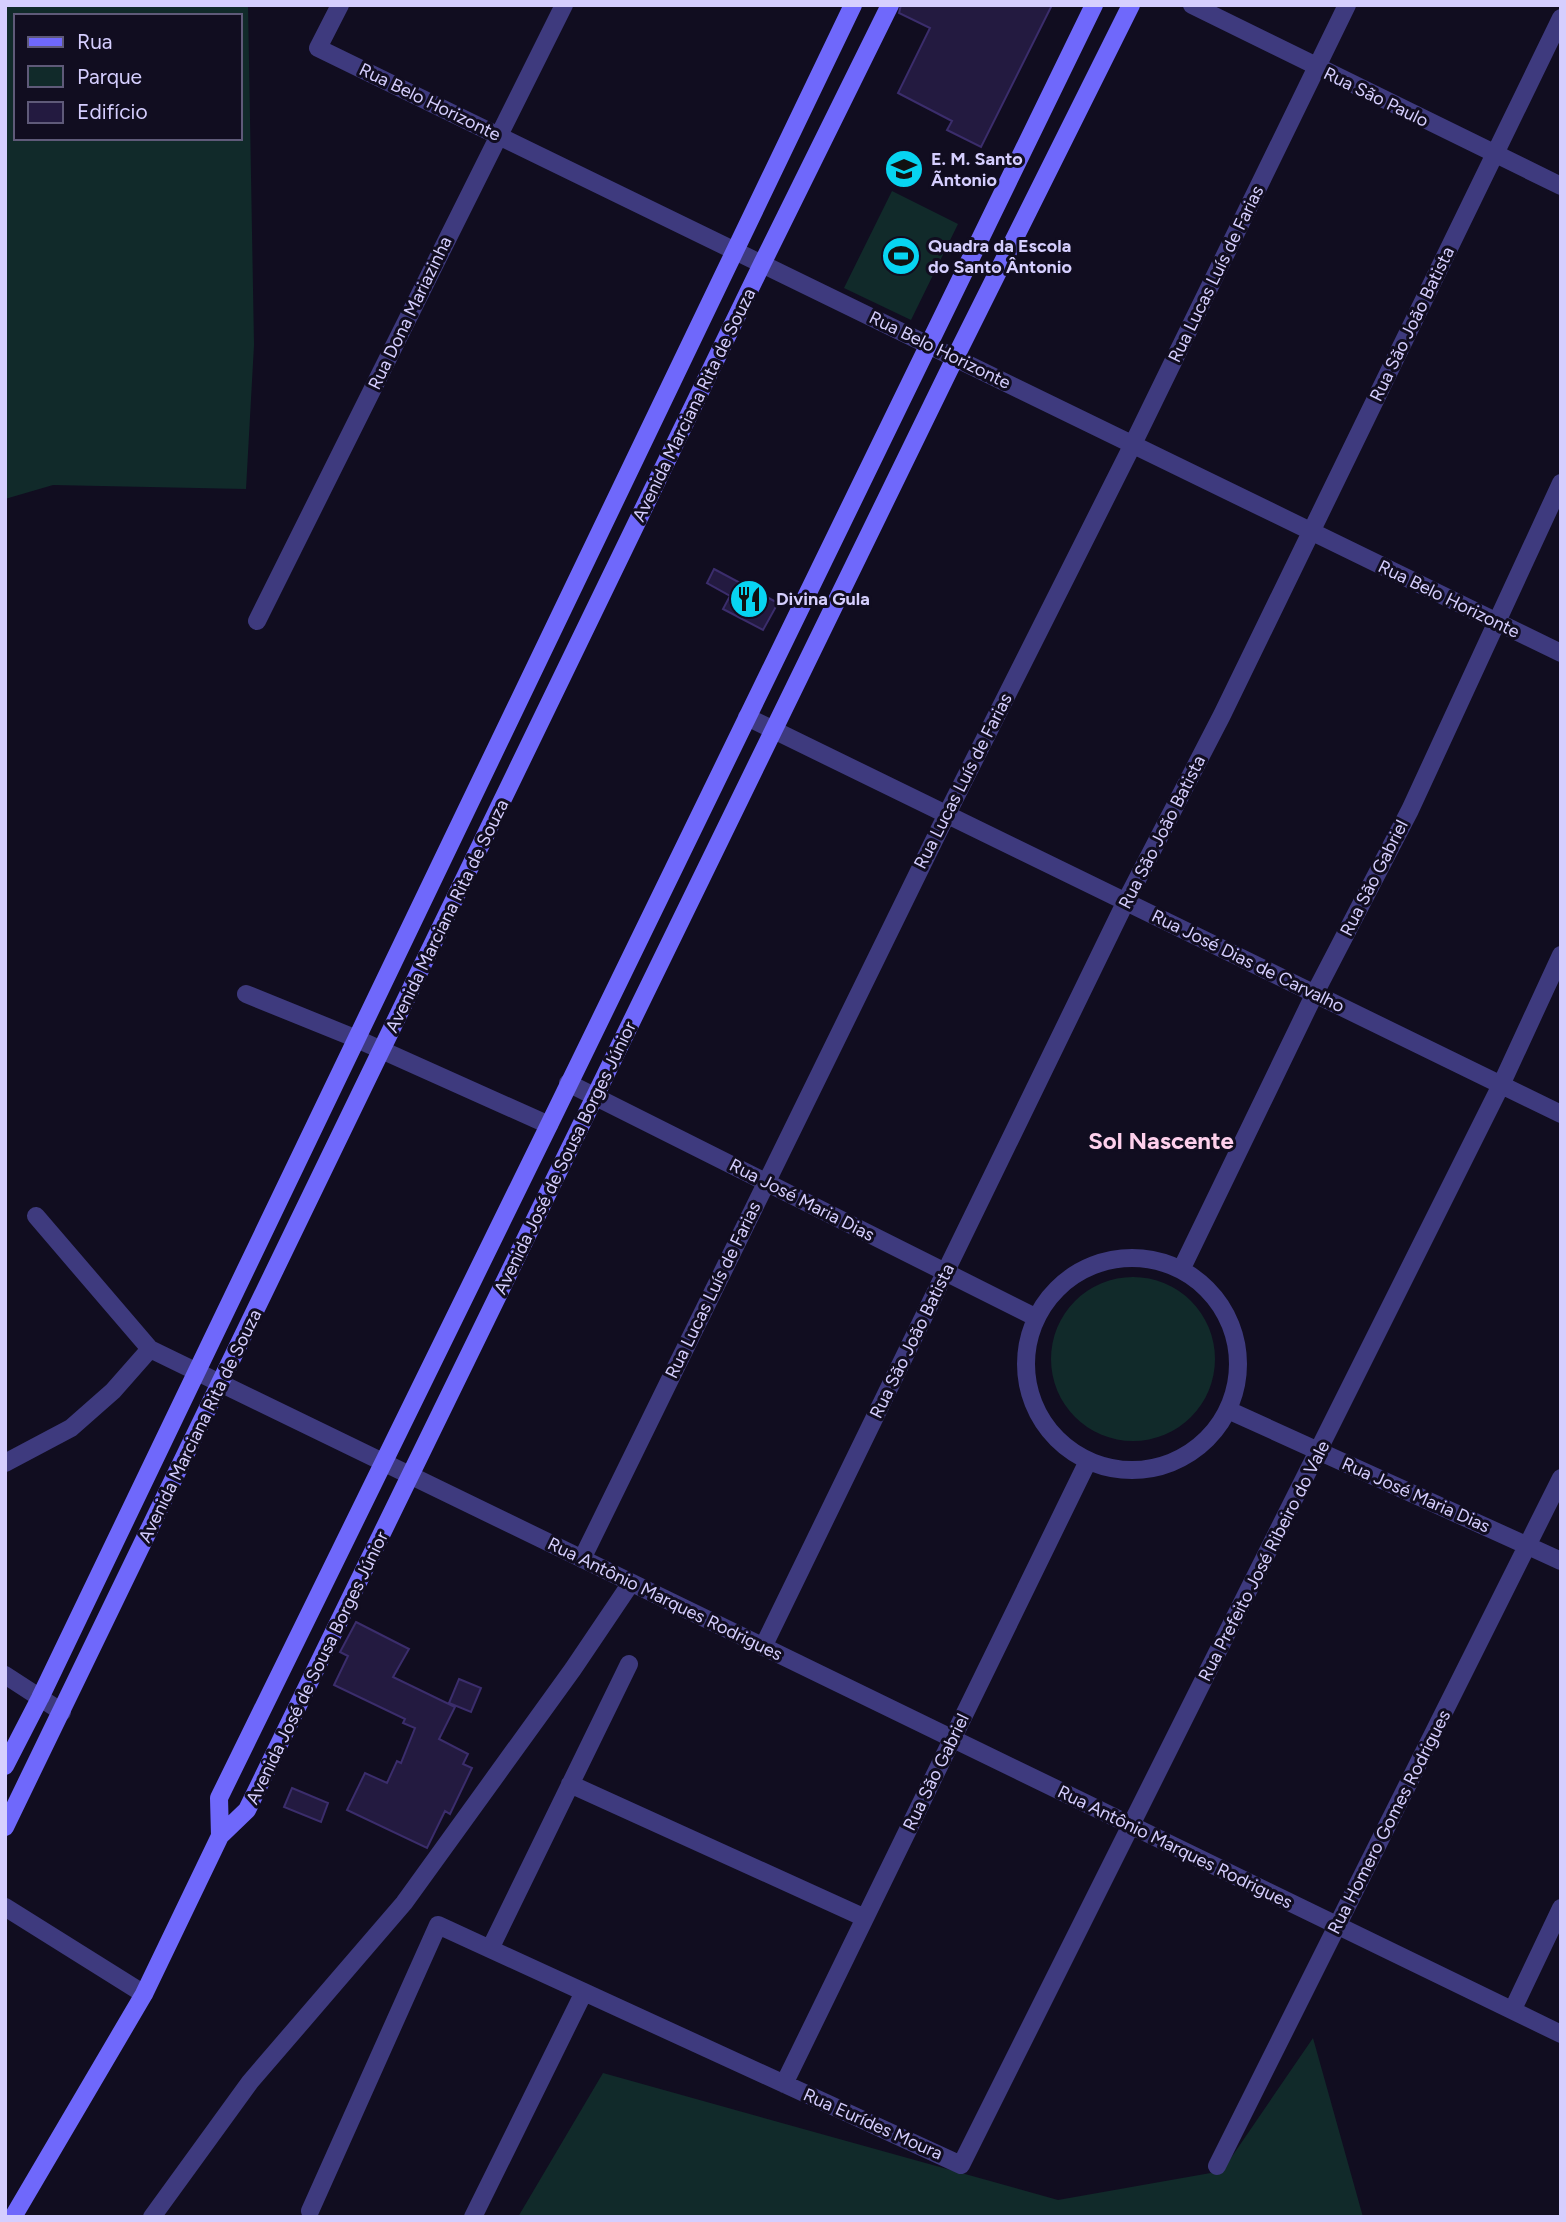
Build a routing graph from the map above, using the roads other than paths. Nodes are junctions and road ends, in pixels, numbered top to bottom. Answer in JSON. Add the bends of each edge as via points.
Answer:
{"nodes":[{"id":1,"x":340,"y":5,"type":"edge"},
{"id":2,"x":564,"y":5,"type":"edge"},
{"id":3,"x":853,"y":5,"type":"edge"},
{"id":4,"x":890,"y":5,"type":"edge"},
{"id":5,"x":1094,"y":5,"type":"edge"},
{"id":6,"x":1130,"y":5,"type":"edge"},
{"id":7,"x":1192,"y":5,"type":"edge"},
{"id":8,"x":1347,"y":5,"type":"edge"},
{"id":9,"x":1561,"y":18,"type":"edge"},
{"id":10,"x":1317,"y":68,"type":"junction"},
{"id":11,"x":794,"y":129,"type":"junction"},
{"id":12,"x":498,"y":135,"type":"junction"},
{"id":13,"x":823,"y":141,"type":"junction"},
{"id":14,"x":1494,"y":153,"type":"junction"},
{"id":15,"x":1561,"y":186,"type":"edge"},
{"id":16,"x":735,"y":251,"type":"junction"},
{"id":17,"x":762,"y":264,"type":"junction"},
{"id":18,"x":928,"y":345,"type":"junction"},
{"id":19,"x":955,"y":358,"type":"junction"},
{"id":20,"x":1133,"y":444,"type":"junction"},
{"id":21,"x":1561,"y":483,"type":"edge"},
{"id":22,"x":1311,"y":531,"type":"junction"},
{"id":23,"x":257,"y":621,"type":"dead end"},
{"id":24,"x":1496,"y":622,"type":"junction"},
{"id":25,"x":1561,"y":653,"type":"edge"},
{"id":26,"x":747,"y":717,"type":"junction"},
{"id":27,"x":774,"y":730,"type":"junction"},
{"id":28,"x":947,"y":814,"type":"junction"},
{"id":29,"x":1126,"y":901,"type":"junction"},
{"id":30,"x":1561,"y":955,"type":"edge"},
{"id":31,"x":1315,"y":993,"type":"junction"},
{"id":32,"x":246,"y":994,"type":"dead end"},
{"id":33,"x":357,"y":1038,"type":"junction"},
{"id":34,"x":382,"y":1050,"type":"junction"},
{"id":35,"x":568,"y":1083,"type":"junction"},
{"id":36,"x":1501,"y":1085,"type":"junction"},
{"id":37,"x":595,"y":1096,"type":"junction"},
{"id":38,"x":1561,"y":1114,"type":"edge"},
{"id":39,"x":549,"y":1125,"type":"junction"},
{"id":40,"x":766,"y":1182,"type":"junction"},
{"id":41,"x":36,"y":1216,"type":"dead end"},
{"id":42,"x":1181,"y":1270,"type":"junction"},
{"id":43,"x":945,"y":1272,"type":"junction"},
{"id":44,"x":1035,"y":1317,"type":"junction"},
{"id":45,"x":150,"y":1349,"type":"junction"},
{"id":46,"x":197,"y":1371,"type":"junction"},
{"id":47,"x":221,"y":1383,"type":"junction"},
{"id":48,"x":1228,"y":1410,"type":"junction"},
{"id":49,"x":1319,"y":1451,"type":"junction"},
{"id":50,"x":1088,"y":1461,"type":"junction"},
{"id":51,"x":383,"y":1462,"type":"junction"},
{"id":52,"x":5,"y":1463,"type":"edge"},
{"id":53,"x":411,"y":1475,"type":"junction"},
{"id":54,"x":1561,"y":1478,"type":"edge"},
{"id":55,"x":1527,"y":1545,"type":"junction"},
{"id":56,"x":582,"y":1559,"type":"junction"},
{"id":57,"x":1561,"y":1561,"type":"edge"},
{"id":58,"x":631,"y":1583,"type":"junction"},
{"id":59,"x":763,"y":1647,"type":"junction"},
{"id":60,"x":629,"y":1664,"type":"dead end"},
{"id":61,"x":5,"y":1675,"type":"edge"},
{"id":62,"x":40,"y":1698,"type":"junction"},
{"id":63,"x":62,"y":1712,"type":"junction"},
{"id":64,"x":952,"y":1739,"type":"junction"},
{"id":65,"x":5,"y":1766,"type":"edge"},
{"id":66,"x":570,"y":1784,"type":"junction"},
{"id":67,"x":1131,"y":1826,"type":"junction"},
{"id":68,"x":5,"y":1827,"type":"edge"},
{"id":69,"x":220,"y":1836,"type":"junction"},
{"id":70,"x":5,"y":1907,"type":"edge"},
{"id":71,"x":1561,"y":1908,"type":"edge"},
{"id":72,"x":865,"y":1918,"type":"junction"},
{"id":73,"x":1337,"y":1926,"type":"junction"},
{"id":74,"x":490,"y":1949,"type":"junction"},
{"id":75,"x":584,"y":1992,"type":"junction"},
{"id":76,"x":144,"y":1994,"type":"junction"},
{"id":77,"x":1513,"y":2008,"type":"junction"},
{"id":78,"x":1561,"y":2034,"type":"edge"},
{"id":79,"x":784,"y":2084,"type":"junction"},
{"id":80,"x":961,"y":2165,"type":"joint"},
{"id":81,"x":1217,"y":2166,"type":"dead end"},
{"id":82,"x":310,"y":2211,"type":"dead end"},
{"id":83,"x":13,"y":2217,"type":"edge"},
{"id":84,"x":152,"y":2217,"type":"edge"},
{"id":85,"x":473,"y":2217,"type":"edge"}],
"edges":[{"from":1,"to":12,"type":"street","name":"Rua Belo Horizonte","via":[[318,48]]},
{"from":2,"to":12,"type":"street","name":"Rua Dona Mariazinha"},
{"from":3,"to":11,"type":"street","name":"Avenida Marciana Rita de Souza"},
{"from":4,"to":13,"type":"street","name":"Avenida Marciana Rita de Souza"},
{"from":5,"to":18,"type":"street","name":"Avenida José de Sousa Borges Júnior"},
{"from":6,"to":19,"type":"street","name":"Avenida José de Sousa Borges Júnior"},
{"from":7,"to":10,"type":"street","name":"Rua São Paulo"},
{"from":8,"to":10,"type":"street","name":"Rua Lucas Luís de Farias"},
{"from":9,"to":14,"type":"street","name":"Rua São João Batista"},
{"from":10,"to":14,"type":"street","name":"Rua São Paulo"},
{"from":10,"to":20,"type":"street","name":"Rua Lucas Luís de Farias"},
{"from":11,"to":13,"type":"street"},
{"from":11,"to":16,"type":"street","name":"Avenida Marciana Rita de Souza"},
{"from":12,"to":16,"type":"street","name":"Rua Belo Horizonte"},
{"from":12,"to":23,"type":"street","name":"Rua Dona Mariazinha"},
{"from":13,"to":17,"type":"street","name":"Avenida Marciana Rita de Souza"},
{"from":14,"to":15,"type":"street","name":"Rua São Paulo"},
{"from":14,"to":22,"type":"street","name":"Rua São João Batista"},
{"from":16,"to":17,"type":"street","name":"Rua Belo Horizonte"},
{"from":16,"to":33,"type":"street","name":"Avenida Marciana Rita de Souza"},
{"from":17,"to":18,"type":"street","name":"Rua Belo Horizonte"},
{"from":17,"to":34,"type":"street","name":"Avenida Marciana Rita de Souza"},
{"from":18,"to":19,"type":"street","name":"Rua Belo Horizonte"},
{"from":18,"to":26,"type":"street","name":"Avenida José de Sousa Borges Júnior"},
{"from":19,"to":20,"type":"street","name":"Rua Belo Horizonte"},
{"from":19,"to":27,"type":"street","name":"Avenida José de Sousa Borges Júnior"},
{"from":20,"to":22,"type":"street","name":"Rua Belo Horizonte"},
{"from":20,"to":28,"type":"street","name":"Rua Lucas Luís de Farias"},
{"from":21,"to":24,"type":"street","name":"Rua São Gabriel"},
{"from":22,"to":24,"type":"street","name":"Rua Belo Horizonte"},
{"from":22,"to":29,"type":"street","name":"Rua São João Batista"},
{"from":24,"to":25,"type":"street","name":"Rua Belo Horizonte"},
{"from":24,"to":31,"type":"street","name":"Rua São Gabriel","via":[[1410,810]]},
{"from":26,"to":27,"type":"street","name":"Rua José Dias de Carvalho"},
{"from":26,"to":35,"type":"street","name":"Avenida José de Sousa Borges Júnior"},
{"from":27,"to":28,"type":"street","name":"Rua José Dias de Carvalho"},
{"from":27,"to":37,"type":"street","name":"Avenida José de Sousa Borges Júnior"},
{"from":28,"to":29,"type":"street","name":"Rua José Dias de Carvalho"},
{"from":28,"to":40,"type":"street","name":"Rua Lucas Luís de Farias"},
{"from":29,"to":31,"type":"street","name":"Rua José Dias de Carvalho"},
{"from":29,"to":43,"type":"street","name":"Rua São João Batista"},
{"from":30,"to":36,"type":"street","name":"Rua Prefeito José Ribeiro do Vale"},
{"from":31,"to":36,"type":"street","name":"Rua José Dias de Carvalho"},
{"from":31,"to":42,"type":"street","name":"Rua São Gabriel"},
{"from":32,"to":33,"type":"street"},
{"from":33,"to":34,"type":"street"},
{"from":33,"to":46,"type":"street","name":"Avenida Marciana Rita de Souza"},
{"from":34,"to":39,"type":"street"},
{"from":34,"to":47,"type":"street","name":"Avenida Marciana Rita de Souza"},
{"from":35,"to":37,"type":"street","name":"Rua José Maria Dias"},
{"from":35,"to":39,"type":"street","name":"Avenida José de Sousa Borges Júnior"},
{"from":36,"to":38,"type":"street","name":"Rua José Dias de Carvalho"},
{"from":36,"to":49,"type":"street","name":"Rua Prefeito José Ribeiro do Vale"},
{"from":37,"to":40,"type":"street","name":"Rua José Maria Dias"},
{"from":37,"to":53,"type":"street","name":"Avenida José de Sousa Borges Júnior"},
{"from":39,"to":51,"type":"street","name":"Avenida José de Sousa Borges Júnior"},
{"from":40,"to":43,"type":"street","name":"Rua José Maria Dias"},
{"from":40,"to":56,"type":"street","name":"Rua Lucas Luís de Farias"},
{"from":41,"to":45,"type":"street","name":"Rua Antônio Marques Rodrigues"},
{"from":42,"to":44,"type":"street","via":[[1149,1259],[1115,1259],[1082,1269],[1055,1290]]},
{"from":42,"to":48,"type":"street","via":[[1207,1289],[1227,1315],[1237,1346],[1237,1379]]},
{"from":43,"to":44,"type":"street","name":"Rua José Maria Dias"},
{"from":43,"to":59,"type":"street","name":"Rua São João Batista"},
{"from":44,"to":50,"type":"street","via":[[1026,1350],[1027,1383],[1038,1415],[1060,1442]]},
{"from":45,"to":46,"type":"street","name":"Rua Antônio Marques Rodrigues"},
{"from":45,"to":52,"type":"street","via":[[113,1391],[71,1428]]},
{"from":46,"to":47,"type":"street","name":"Rua Antônio Marques Rodrigues"},
{"from":46,"to":62,"type":"street","name":"Avenida Marciana Rita de Souza"},
{"from":47,"to":51,"type":"street","name":"Rua Antônio Marques Rodrigues"},
{"from":47,"to":63,"type":"street","name":"Avenida Marciana Rita de Souza"},
{"from":48,"to":49,"type":"street","name":"Rua José Maria Dias"},
{"from":48,"to":50,"type":"street","via":[[1210,1437],[1184,1458],[1153,1469],[1120,1470]]},
{"from":49,"to":55,"type":"street","name":"Rua José Maria Dias"},
{"from":49,"to":67,"type":"street","name":"Rua Prefeito José Ribeiro do Vale"},
{"from":50,"to":64,"type":"street","name":"Rua São Gabriel"},
{"from":51,"to":53,"type":"street","name":"Rua Antônio Marques Rodrigues"},
{"from":51,"to":69,"type":"street","name":"Avenida José de Sousa Borges Júnior","via":[[219,1798]]},
{"from":53,"to":56,"type":"street","name":"Rua Antônio Marques Rodrigues"},
{"from":53,"to":69,"type":"street","name":"Avenida José de Sousa Borges Júnior","via":[[247,1810]]},
{"from":54,"to":55,"type":"street","name":"Rua Homero Gomes Rodrigues"},
{"from":55,"to":57,"type":"street","name":"Rua José Maria Dias"},
{"from":55,"to":73,"type":"street","name":"Rua Homero Gomes Rodrigues"},
{"from":56,"to":58,"type":"street","name":"Rua Antônio Marques Rodrigues"},
{"from":58,"to":59,"type":"street","name":"Rua Antônio Marques Rodrigues"},
{"from":58,"to":84,"type":"street","via":[[404,1903],[250,2082]]},
{"from":59,"to":64,"type":"street","name":"Rua Antônio Marques Rodrigues"},
{"from":60,"to":66,"type":"street"},
{"from":61,"to":62,"type":"street"},
{"from":62,"to":63,"type":"street"},
{"from":62,"to":65,"type":"street","name":"Avenida Marciana Rita de Souza"},
{"from":63,"to":68,"type":"street","name":"Avenida Marciana Rita de Souza"},
{"from":64,"to":67,"type":"street","name":"Rua Antônio Marques Rodrigues"},
{"from":64,"to":72,"type":"street","name":"Rua São Gabriel"},
{"from":66,"to":72,"type":"street"},
{"from":66,"to":74,"type":"street"},
{"from":67,"to":73,"type":"street","name":"Rua Antônio Marques Rodrigues"},
{"from":67,"to":80,"type":"street","name":"Rua Prefeito José Ribeiro do Vale"},
{"from":69,"to":76,"type":"street"},
{"from":70,"to":76,"type":"street"},
{"from":71,"to":77,"type":"street"},
{"from":72,"to":79,"type":"street","name":"Rua São Gabriel"},
{"from":73,"to":77,"type":"street","name":"Rua Antônio Marques Rodrigues"},
{"from":73,"to":81,"type":"street","name":"Rua Homero Gomes Rodrigues"},
{"from":74,"to":75,"type":"street","name":"Rua Eurídes Moura"},
{"from":74,"to":82,"type":"street","name":"Rua Eurídes Moura","via":[[438,1925]]},
{"from":75,"to":79,"type":"street","name":"Rua Eurídes Moura"},
{"from":75,"to":85,"type":"street"},
{"from":76,"to":83,"type":"street"},
{"from":77,"to":78,"type":"street","name":"Rua Antônio Marques Rodrigues"},
{"from":79,"to":80,"type":"street","name":"Rua Eurídes Moura"}]}
